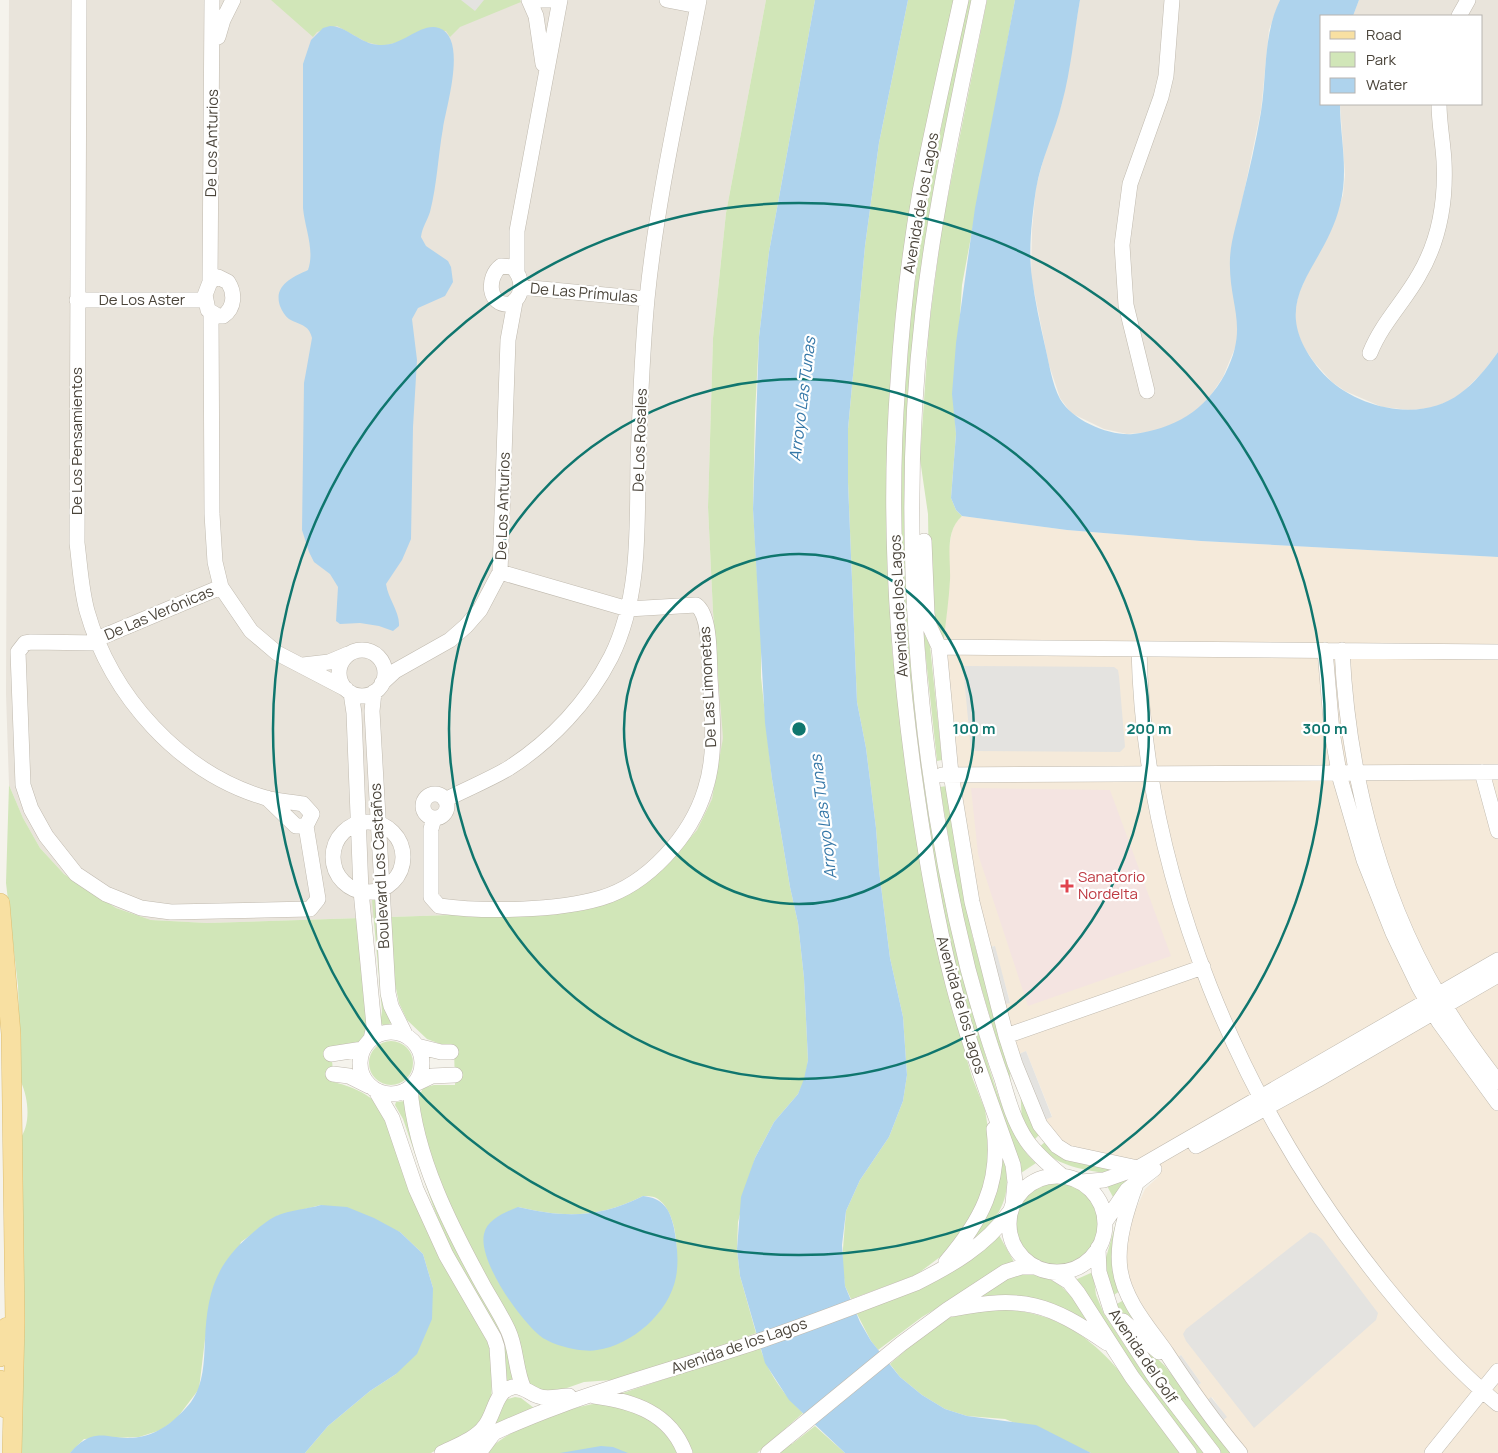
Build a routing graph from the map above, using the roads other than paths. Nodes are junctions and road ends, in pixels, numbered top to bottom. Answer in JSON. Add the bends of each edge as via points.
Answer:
{"nodes":[{"id":1,"x":79,"y":0,"type":"edge"},
{"id":2,"x":212,"y":0,"type":"edge"},
{"id":3,"x":234,"y":0,"type":"edge"},
{"id":4,"x":529,"y":0,"type":"edge"},
{"id":5,"x":538,"y":0,"type":"edge"},
{"id":6,"x":550,"y":0,"type":"edge"},
{"id":7,"x":560,"y":0,"type":"edge"},
{"id":8,"x":667,"y":0,"type":"edge"},
{"id":9,"x":961,"y":0,"type":"edge"},
{"id":10,"x":979,"y":0,"type":"edge"},
{"id":11,"x":1172,"y":0,"type":"edge"},
{"id":12,"x":1468,"y":0,"type":"edge"},
{"id":13,"x":699,"y":3,"type":"edge"},
{"id":14,"x":1460,"y":15,"type":"edge"},
{"id":15,"x":214,"y":51,"type":"junction"},
{"id":16,"x":544,"y":78,"type":"junction"},
{"id":17,"x":1439,"y":105,"type":"edge"},
{"id":18,"x":516,"y":231,"type":"junction"},
{"id":19,"x":211,"y":234,"type":"junction"},
{"id":20,"x":496,"y":269,"type":"junction"},
{"id":21,"x":517,"y":272,"type":"junction"},
{"id":22,"x":210,"y":282,"type":"junction"},
{"id":23,"x":229,"y":284,"type":"junction"},
{"id":24,"x":521,"y":287,"type":"junction"},
{"id":25,"x":493,"y":297,"type":"junction"},
{"id":26,"x":647,"y":299,"type":"junction"},
{"id":27,"x":77,"y":300,"type":"junction"},
{"id":28,"x":515,"y":302,"type":"junction"},
{"id":29,"x":208,"y":306,"type":"junction"},
{"id":30,"x":232,"y":307,"type":"junction"},
{"id":31,"x":508,"y":340,"type":"junction"},
{"id":32,"x":1370,"y":352,"type":"dead end"},
{"id":33,"x":213,"y":362,"type":"junction"},
{"id":34,"x":1147,"y":391,"type":"dead end"},
{"id":35,"x":913,"y":450,"type":"junction"},
{"id":36,"x":500,"y":572,"type":"junction"},
{"id":37,"x":221,"y":587,"type":"junction"},
{"id":38,"x":628,"y":609,"type":"junction"},
{"id":39,"x":98,"y":641,"type":"junction"},
{"id":40,"x":939,"y":646,"type":"junction"},
{"id":41,"x":1139,"y":649,"type":"junction"},
{"id":42,"x":1325,"y":650,"type":"junction"},
{"id":43,"x":1342,"y":650,"type":"junction"},
{"id":44,"x":1498,"y":652,"type":"edge"},
{"id":45,"x":348,"y":654,"type":"junction"},
{"id":46,"x":375,"y":654,"type":"junction"},
{"id":47,"x":412,"y":662,"type":"junction"},
{"id":48,"x":299,"y":665,"type":"junction"},
{"id":49,"x":378,"y":687,"type":"junction"},
{"id":50,"x":348,"y":691,"type":"junction"},
{"id":51,"x":1482,"y":772,"type":"junction"},
{"id":52,"x":1498,"y":772,"type":"edge"},
{"id":53,"x":951,"y":774,"type":"junction"},
{"id":54,"x":1151,"y":774,"type":"junction"},
{"id":55,"x":1340,"y":774,"type":"junction"},
{"id":56,"x":1356,"y":774,"type":"junction"},
{"id":57,"x":932,"y":775,"type":"junction"},
{"id":58,"x":267,"y":798,"type":"junction"},
{"id":59,"x":434,"y":818,"type":"joint"},
{"id":60,"x":357,"y":823,"type":"junction"},
{"id":61,"x":377,"y":823,"type":"junction"},
{"id":62,"x":306,"y":826,"type":"junction"},
{"id":63,"x":1498,"y":831,"type":"edge"},
{"id":64,"x":382,"y":888,"type":"junction"},
{"id":65,"x":361,"y":891,"type":"junction"},
{"id":66,"x":0,"y":903,"type":"edge"},
{"id":67,"x":1498,"y":960,"type":"edge"},
{"id":68,"x":1203,"y":966,"type":"junction"},
{"id":69,"x":1498,"y":975,"type":"edge"},
{"id":70,"x":1436,"y":1003,"type":"junction"},
{"id":71,"x":1006,"y":1036,"type":"junction"},
{"id":72,"x":412,"y":1041,"type":"junction"},
{"id":73,"x":367,"y":1044,"type":"junction"},
{"id":74,"x":451,"y":1052,"type":"dead end"},
{"id":75,"x":331,"y":1054,"type":"dead end"},
{"id":76,"x":1015,"y":1064,"type":"junction"},
{"id":77,"x":333,"y":1074,"type":"dead end"},
{"id":78,"x":455,"y":1075,"type":"dead end"},
{"id":79,"x":1498,"y":1082,"type":"edge"},
{"id":80,"x":412,"y":1086,"type":"junction"},
{"id":81,"x":374,"y":1089,"type":"junction"},
{"id":82,"x":1264,"y":1102,"type":"junction"},
{"id":83,"x":1498,"y":1103,"type":"edge"},
{"id":84,"x":991,"y":1108,"type":"junction"},
{"id":85,"x":1014,"y":1118,"type":"junction"},
{"id":86,"x":1143,"y":1170,"type":"junction"},
{"id":87,"x":1061,"y":1175,"type":"junction"},
{"id":88,"x":1081,"y":1182,"type":"junction"},
{"id":89,"x":1011,"y":1208,"type":"junction"},
{"id":90,"x":1105,"y":1222,"type":"junction"},
{"id":91,"x":1098,"y":1248,"type":"junction"},
{"id":92,"x":13,"y":1266,"type":"junction"},
{"id":93,"x":1036,"y":1267,"type":"junction"},
{"id":94,"x":938,"y":1272,"type":"junction"},
{"id":95,"x":1053,"y":1272,"type":"junction"},
{"id":96,"x":947,"y":1310,"type":"junction"},
{"id":97,"x":1111,"y":1310,"type":"junction"},
{"id":98,"x":1114,"y":1348,"type":"junction"},
{"id":99,"x":0,"y":1357,"type":"edge"},
{"id":100,"x":1175,"y":1366,"type":"junction"},
{"id":101,"x":1498,"y":1371,"type":"edge"},
{"id":102,"x":0,"y":1380,"type":"edge"},
{"id":103,"x":524,"y":1388,"type":"junction"},
{"id":104,"x":1482,"y":1391,"type":"junction"},
{"id":105,"x":500,"y":1394,"type":"junction"},
{"id":106,"x":588,"y":1396,"type":"junction"},
{"id":107,"x":1498,"y":1404,"type":"edge"},
{"id":108,"x":496,"y":1431,"type":"junction"},
{"id":109,"x":11,"y":1453,"type":"edge"},
{"id":110,"x":442,"y":1453,"type":"edge"},
{"id":111,"x":454,"y":1453,"type":"edge"},
{"id":112,"x":478,"y":1453,"type":"edge"},
{"id":113,"x":685,"y":1453,"type":"edge"},
{"id":114,"x":768,"y":1453,"type":"edge"},
{"id":115,"x":1188,"y":1453,"type":"edge"},
{"id":116,"x":1213,"y":1453,"type":"edge"},
{"id":117,"x":1240,"y":1453,"type":"edge"},
{"id":118,"x":1432,"y":1453,"type":"edge"}],
"edges":[{"from":1,"to":27,"type":"street","name":"De Los Pensamientos"},
{"from":2,"to":15,"type":"street"},
{"from":3,"to":15,"type":"street","via":[[223,20]]},
{"from":4,"to":16,"type":"street","via":[[536,16]]},
{"from":5,"to":6,"type":"street"},
{"from":7,"to":16,"type":"street"},
{"from":8,"to":13,"type":"street"},
{"from":9,"to":84,"type":"street","name":"Avenida de los Lagos","via":[[920,193],[912,246],[898,383],[894,514],[904,704],[934,904],[953,986]]},
{"from":10,"to":35,"type":"street","name":"Avenida de los Lagos","via":[[939,191],[922,312]]},
{"from":11,"to":34,"type":"street","via":[[1166,76],[1130,184],[1122,245],[1126,305]]},
{"from":12,"to":14,"type":"street"},
{"from":13,"to":26,"type":"street","name":"De Los Rosales","via":[[661,191]]},
{"from":15,"to":19,"type":"street","name":"De Los Anturios"},
{"from":16,"to":18,"type":"street"},
{"from":17,"to":32,"type":"street","via":[[1444,181],[1436,234],[1428,260],[1381,328]]},
{"from":18,"to":20,"type":"street"},
{"from":18,"to":21,"type":"street"},
{"from":19,"to":22,"type":"street","name":"De Los Anturios"},
{"from":19,"to":23,"type":"street"},
{"from":20,"to":21,"type":"street","via":[[506,266]]},
{"from":20,"to":25,"type":"street","via":[[491,286]]},
{"from":21,"to":24,"type":"street"},
{"from":22,"to":23,"type":"street","via":[[218,277]]},
{"from":22,"to":29,"type":"street","via":[[206,289]]},
{"from":23,"to":30,"type":"street"},
{"from":24,"to":26,"type":"street","name":"De Las Prímulas"},
{"from":24,"to":28,"type":"street"},
{"from":25,"to":28,"type":"street","via":[[505,305]]},
{"from":25,"to":31,"type":"street"},
{"from":26,"to":38,"type":"street","name":"De Los Rosales","via":[[635,556]]},
{"from":27,"to":29,"type":"street","name":"De Los Aster"},
{"from":27,"to":39,"type":"street","name":"De Los Pensamientos","via":[[77,543],[87,610]]},
{"from":28,"to":31,"type":"street"},
{"from":29,"to":30,"type":"street","via":[[223,316]]},
{"from":29,"to":33,"type":"street"},
{"from":30,"to":33,"type":"street"},
{"from":31,"to":36,"type":"street","name":"De Los Anturios"},
{"from":33,"to":37,"type":"street","via":[[212,514],[215,562]]},
{"from":35,"to":40,"type":"street","via":[[922,510],[927,614]]},
{"from":35,"to":57,"type":"street","name":"Avenida de los Lagos","via":[[915,604],[922,703]]},
{"from":36,"to":38,"type":"street"},
{"from":36,"to":47,"type":"street","name":"De Los Anturios","via":[[480,610],[466,626],[450,640]]},
{"from":37,"to":39,"type":"street","name":"De Las Verónicas"},
{"from":37,"to":48,"type":"street","via":[[251,631],[277,653]]},
{"from":38,"to":59,"type":"street","name":"De Los Rosales","via":[[604,669],[562,725],[511,767],[445,800],[434,794],[424,800],[424,812]]},
{"from":38,"to":59,"type":"street","name":"De Las Limonetas","via":[[696,605],[704,615],[713,733],[710,773],[698,809],[666,853],[635,880],[601,898],[513,909],[439,906],[431,897],[431,829]]},
{"from":39,"to":58,"type":"street","name":"De Los Pensamientos","via":[[118,682],[152,726],[201,766],[230,784]]},
{"from":39,"to":62,"type":"street","via":[[31,642],[18,652],[23,785],[31,809],[46,836],[76,874],[122,901],[157,910],[310,910],[318,899]]},
{"from":40,"to":41,"type":"street"},
{"from":40,"to":53,"type":"street"},
{"from":41,"to":42,"type":"street"},
{"from":41,"to":54,"type":"street","via":[[1140,696]]},
{"from":42,"to":43,"type":"street"},
{"from":42,"to":55,"type":"street","via":[[1332,732]]},
{"from":43,"to":44,"type":"street"},
{"from":43,"to":56,"type":"street","via":[[1344,702]]},
{"from":45,"to":46,"type":"street","via":[[362,650]]},
{"from":45,"to":48,"type":"street","via":[[329,662]]},
{"from":45,"to":50,"type":"street","via":[[339,671],[342,684]]},
{"from":46,"to":47,"type":"street"},
{"from":46,"to":49,"type":"street","via":[[384,670]]},
{"from":47,"to":49,"type":"street","name":"De Los Anturios","via":[[395,671]]},
{"from":48,"to":50,"type":"street"},
{"from":49,"to":50,"type":"street","via":[[362,696]]},
{"from":49,"to":61,"type":"street","name":"Boulevard Los Castaños","via":[[372,711]]},
{"from":50,"to":60,"type":"street","name":"Boulevard Los Castaños","via":[[354,713]]},
{"from":51,"to":52,"type":"street"},
{"from":51,"to":56,"type":"street"},
{"from":51,"to":63,"type":"street"},
{"from":53,"to":54,"type":"street"},
{"from":53,"to":57,"type":"street"},
{"from":53,"to":71,"type":"street","via":[[972,902]]},
{"from":54,"to":55,"type":"street"},
{"from":54,"to":68,"type":"street","via":[[1168,859]]},
{"from":55,"to":56,"type":"street"},
{"from":55,"to":70,"type":"street","via":[[1364,860],[1393,933]]},
{"from":56,"to":70,"type":"street","via":[[1401,920]]},
{"from":57,"to":85,"type":"street","name":"Avenida de los Lagos","via":[[954,912],[975,995]]},
{"from":58,"to":62,"type":"street","via":[[296,826]]},
{"from":58,"to":62,"type":"street","via":[[304,804],[312,814]]},
{"from":60,"to":61,"type":"street"},
{"from":60,"to":65,"type":"street","name":"Boulevard Los Castaños"},
{"from":60,"to":65,"type":"street","via":[[340,837],[334,858],[342,879]]},
{"from":61,"to":64,"type":"street","name":"Boulevard Los Castaños"},
{"from":61,"to":64,"type":"street","via":[[395,834],[403,854],[398,875]]},
{"from":64,"to":65,"type":"street"},
{"from":64,"to":72,"type":"street","name":"Boulevard Los Castaños","via":[[388,992],[391,1006]]},
{"from":65,"to":73,"type":"street","name":"Boulevard Los Castaños","via":[[374,1026]]},
{"from":66,"to":92,"type":"main road","via":[[11,1034]]},
{"from":67,"to":70,"type":"street"},
{"from":68,"to":71,"type":"street"},
{"from":68,"to":82,"type":"street","via":[[1229,1032]]},
{"from":69,"to":70,"type":"street"},
{"from":70,"to":79,"type":"street"},
{"from":70,"to":82,"type":"street"},
{"from":70,"to":83,"type":"street"},
{"from":71,"to":76,"type":"street"},
{"from":72,"to":73,"type":"street","via":[[388,1032]]},
{"from":72,"to":74,"type":"street","via":[[441,1052]]},
{"from":72,"to":80,"type":"street","via":[[421,1056],[422,1066]]},
{"from":73,"to":75,"type":"street"},
{"from":73,"to":81,"type":"street","via":[[360,1059],[360,1069],[364,1080]]},
{"from":76,"to":85,"type":"street"},
{"from":76,"to":86,"type":"street","via":[[1040,1124],[1057,1146],[1068,1153]]},
{"from":77,"to":81,"type":"street","via":[[349,1076]]},
{"from":78,"to":80,"type":"street","via":[[432,1076]]},
{"from":80,"to":81,"type":"street","via":[[394,1094]]},
{"from":80,"to":103,"type":"street","via":[[416,1127],[428,1165],[456,1234],[508,1331],[517,1375]]},
{"from":81,"to":105,"type":"street","via":[[392,1118],[416,1189],[446,1256],[494,1338]]},
{"from":82,"to":86,"type":"street"},
{"from":82,"to":104,"type":"street","via":[[1296,1158],[1365,1261],[1442,1352]]},
{"from":84,"to":89,"type":"street","name":"Avenida de los Lagos","via":[[1013,1165]]},
{"from":84,"to":94,"type":"street","via":[[996,1160],[987,1198],[969,1235]]},
{"from":85,"to":87,"type":"street","name":"Avenida de los Lagos","via":[[1032,1149]]},
{"from":86,"to":88,"type":"street"},
{"from":86,"to":90,"type":"street"},
{"from":86,"to":100,"type":"street","via":[[1123,1232],[1120,1270],[1130,1298]]},
{"from":87,"to":88,"type":"street"},
{"from":87,"to":89,"type":"street","via":[[1037,1179],[1024,1189]]},
{"from":88,"to":90,"type":"street","via":[[1098,1199]]},
{"from":89,"to":93,"type":"street","via":[[1009,1229],[1013,1245],[1027,1262]]},
{"from":89,"to":94,"type":"street","name":"Avenida de los Lagos","via":[[985,1241]]},
{"from":90,"to":91,"type":"street","via":[[1104,1236]]},
{"from":91,"to":95,"type":"street","via":[[1079,1266]]},
{"from":91,"to":97,"type":"street","name":"Avenida del Golf","via":[[1098,1272]]},
{"from":92,"to":99,"type":"main road","via":[[7,1329]]},
{"from":92,"to":109,"type":"main road","via":[[15,1331]]},
{"from":93,"to":95,"type":"street"},
{"from":93,"to":96,"type":"street","via":[[1005,1272]]},
{"from":94,"to":106,"type":"street","name":"Avenida de los Lagos","via":[[743,1347]]},
{"from":95,"to":98,"type":"street","name":"Avenida del Golf","via":[[1069,1282]]},
{"from":96,"to":98,"type":"street","via":[[995,1302],[1029,1304],[1078,1322]]},
{"from":96,"to":114,"type":"street"},
{"from":97,"to":100,"type":"street"},
{"from":97,"to":116,"type":"street","name":"Avenida del Golf","via":[[1154,1376]]},
{"from":98,"to":115,"type":"street","name":"Avenida del Golf"},
{"from":100,"to":117,"type":"street"},
{"from":101,"to":104,"type":"street"},
{"from":102,"to":109,"type":"main road","via":[[6,1400]]},
{"from":103,"to":105,"type":"street","via":[[512,1387]]},
{"from":103,"to":106,"type":"street","via":[[540,1397]]},
{"from":104,"to":107,"type":"street"},
{"from":104,"to":118,"type":"street"},
{"from":105,"to":110,"type":"street","via":[[484,1428]]},
{"from":106,"to":108,"type":"street","name":"Avenida de los Lagos"},
{"from":106,"to":113,"type":"street","via":[[632,1403],[652,1413],[669,1428]]},
{"from":108,"to":111,"type":"street","name":"Avenida de los Lagos"},
{"from":108,"to":112,"type":"street"}]}
